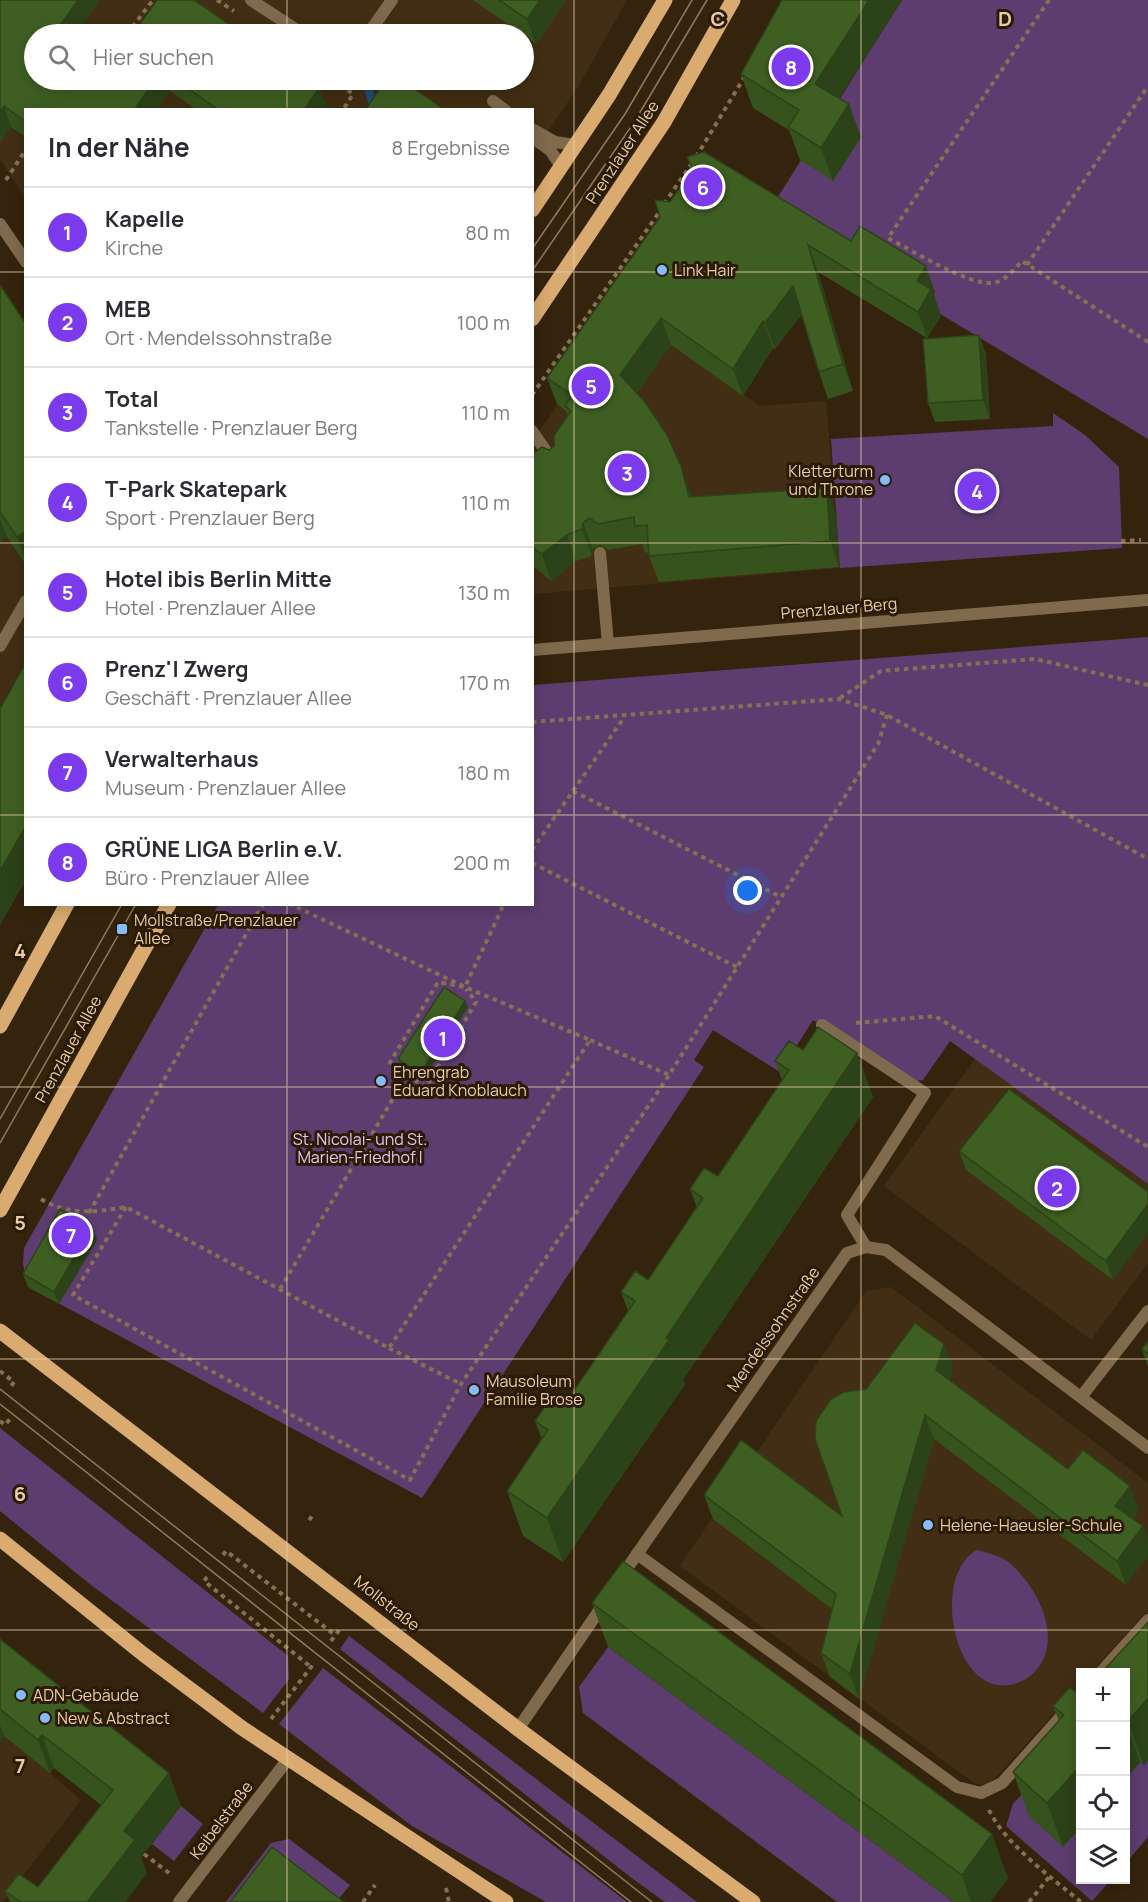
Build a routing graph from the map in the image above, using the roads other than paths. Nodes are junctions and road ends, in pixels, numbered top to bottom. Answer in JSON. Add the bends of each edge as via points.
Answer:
{"nodes":[{"id":1,"x":251,"y":0,"type":"edge"},
{"id":2,"x":392,"y":0,"type":"edge"},
{"id":3,"x":665,"y":0,"type":"edge"},
{"id":4,"x":733,"y":0,"type":"edge"},
{"id":5,"x":288,"y":24,"type":"edge"},
{"id":6,"x":375,"y":24,"type":"edge"},
{"id":7,"x":534,"y":130,"type":"edge"},
{"id":8,"x":534,"y":138,"type":"edge"},
{"id":9,"x":575,"y":145,"type":"junction"},
{"id":10,"x":561,"y":166,"type":"junction"},
{"id":11,"x":534,"y":207,"type":"edge"},
{"id":12,"x":0,"y":224,"type":"edge"},
{"id":13,"x":24,"y":259,"type":"edge"},
{"id":14,"x":534,"y":316,"type":"edge"},
{"id":15,"x":534,"y":434,"type":"edge"},
{"id":16,"x":557,"y":468,"type":"edge"},
{"id":17,"x":600,"y":554,"type":"dead end"},
{"id":18,"x":1148,"y":600,"type":"edge"},
{"id":19,"x":24,"y":604,"type":"edge"},
{"id":20,"x":608,"y":644,"type":"junction"},
{"id":21,"x":0,"y":646,"type":"edge"},
{"id":22,"x":534,"y":650,"type":"edge"},
{"id":23,"x":66,"y":906,"type":"edge"},
{"id":24,"x":168,"y":906,"type":"edge"},
{"id":25,"x":822,"y":1025,"type":"road end"},
{"id":26,"x":0,"y":1026,"type":"edge"},
{"id":27,"x":0,"y":1210,"type":"edge"},
{"id":28,"x":866,"y":1247,"type":"junction"},
{"id":29,"x":1148,"y":1311,"type":"edge"},
{"id":30,"x":0,"y":1330,"type":"edge"},
{"id":31,"x":1081,"y":1397,"type":"junction"},
{"id":32,"x":1148,"y":1448,"type":"edge"},
{"id":33,"x":0,"y":1539,"type":"edge"},
{"id":34,"x":637,"y":1554,"type":"junction"},
{"id":35,"x":1148,"y":1620,"type":"edge"},
{"id":36,"x":1105,"y":1668,"type":"edge"},
{"id":37,"x":1076,"y":1700,"type":"edge"},
{"id":38,"x":518,"y":1729,"type":"junction"},
{"id":39,"x":288,"y":1759,"type":"junction"},
{"id":40,"x":179,"y":1902,"type":"edge"},
{"id":41,"x":506,"y":1902,"type":"edge"},
{"id":42,"x":753,"y":1902,"type":"edge"}],
"edges":[{"from":1,"to":5,"type":"street"},
{"from":2,"to":6,"type":"street"},
{"from":3,"to":9,"type":"main road"},
{"from":4,"to":14,"type":"main road","name":"Prenzlauer Allee","via":[[664,122]]},
{"from":7,"to":9,"type":"street","via":[[555,142]]},
{"from":8,"to":10,"type":"street","via":[[550,150]]},
{"from":9,"to":10,"type":"main road"},
{"from":10,"to":11,"type":"main road"},
{"from":12,"to":13,"type":"street"},
{"from":15,"to":16,"type":"street"},
{"from":17,"to":20,"type":"street"},
{"from":18,"to":20,"type":"street","name":"Prenzlauer Berg"},
{"from":19,"to":21,"type":"street"},
{"from":20,"to":22,"type":"street","name":"Prenzlauer Berg"},
{"from":23,"to":26,"type":"main road"},
{"from":24,"to":27,"type":"main road","name":"Prenzlauer Allee"},
{"from":25,"to":28,"type":"street","via":[[925,1094],[847,1215]]},
{"from":28,"to":31,"type":"street","via":[[886,1250]]},
{"from":28,"to":34,"type":"street","name":"Mendelssohnstraße","via":[[847,1253]]},
{"from":29,"to":31,"type":"street"},
{"from":30,"to":38,"type":"main road","name":"Mollstraße"},
{"from":31,"to":32,"type":"street"},
{"from":33,"to":39,"type":"main road","via":[[143,1654]]},
{"from":34,"to":37,"type":"street","via":[[957,1787],[981,1793],[1002,1783]]},
{"from":34,"to":38,"type":"street","name":"Mendelssohnstraße"},
{"from":35,"to":36,"type":"street"},
{"from":38,"to":42,"type":"main road","name":"Mollstraße"},
{"from":39,"to":40,"type":"street","name":"Keibelstraße"},
{"from":39,"to":41,"type":"main road"}]}
